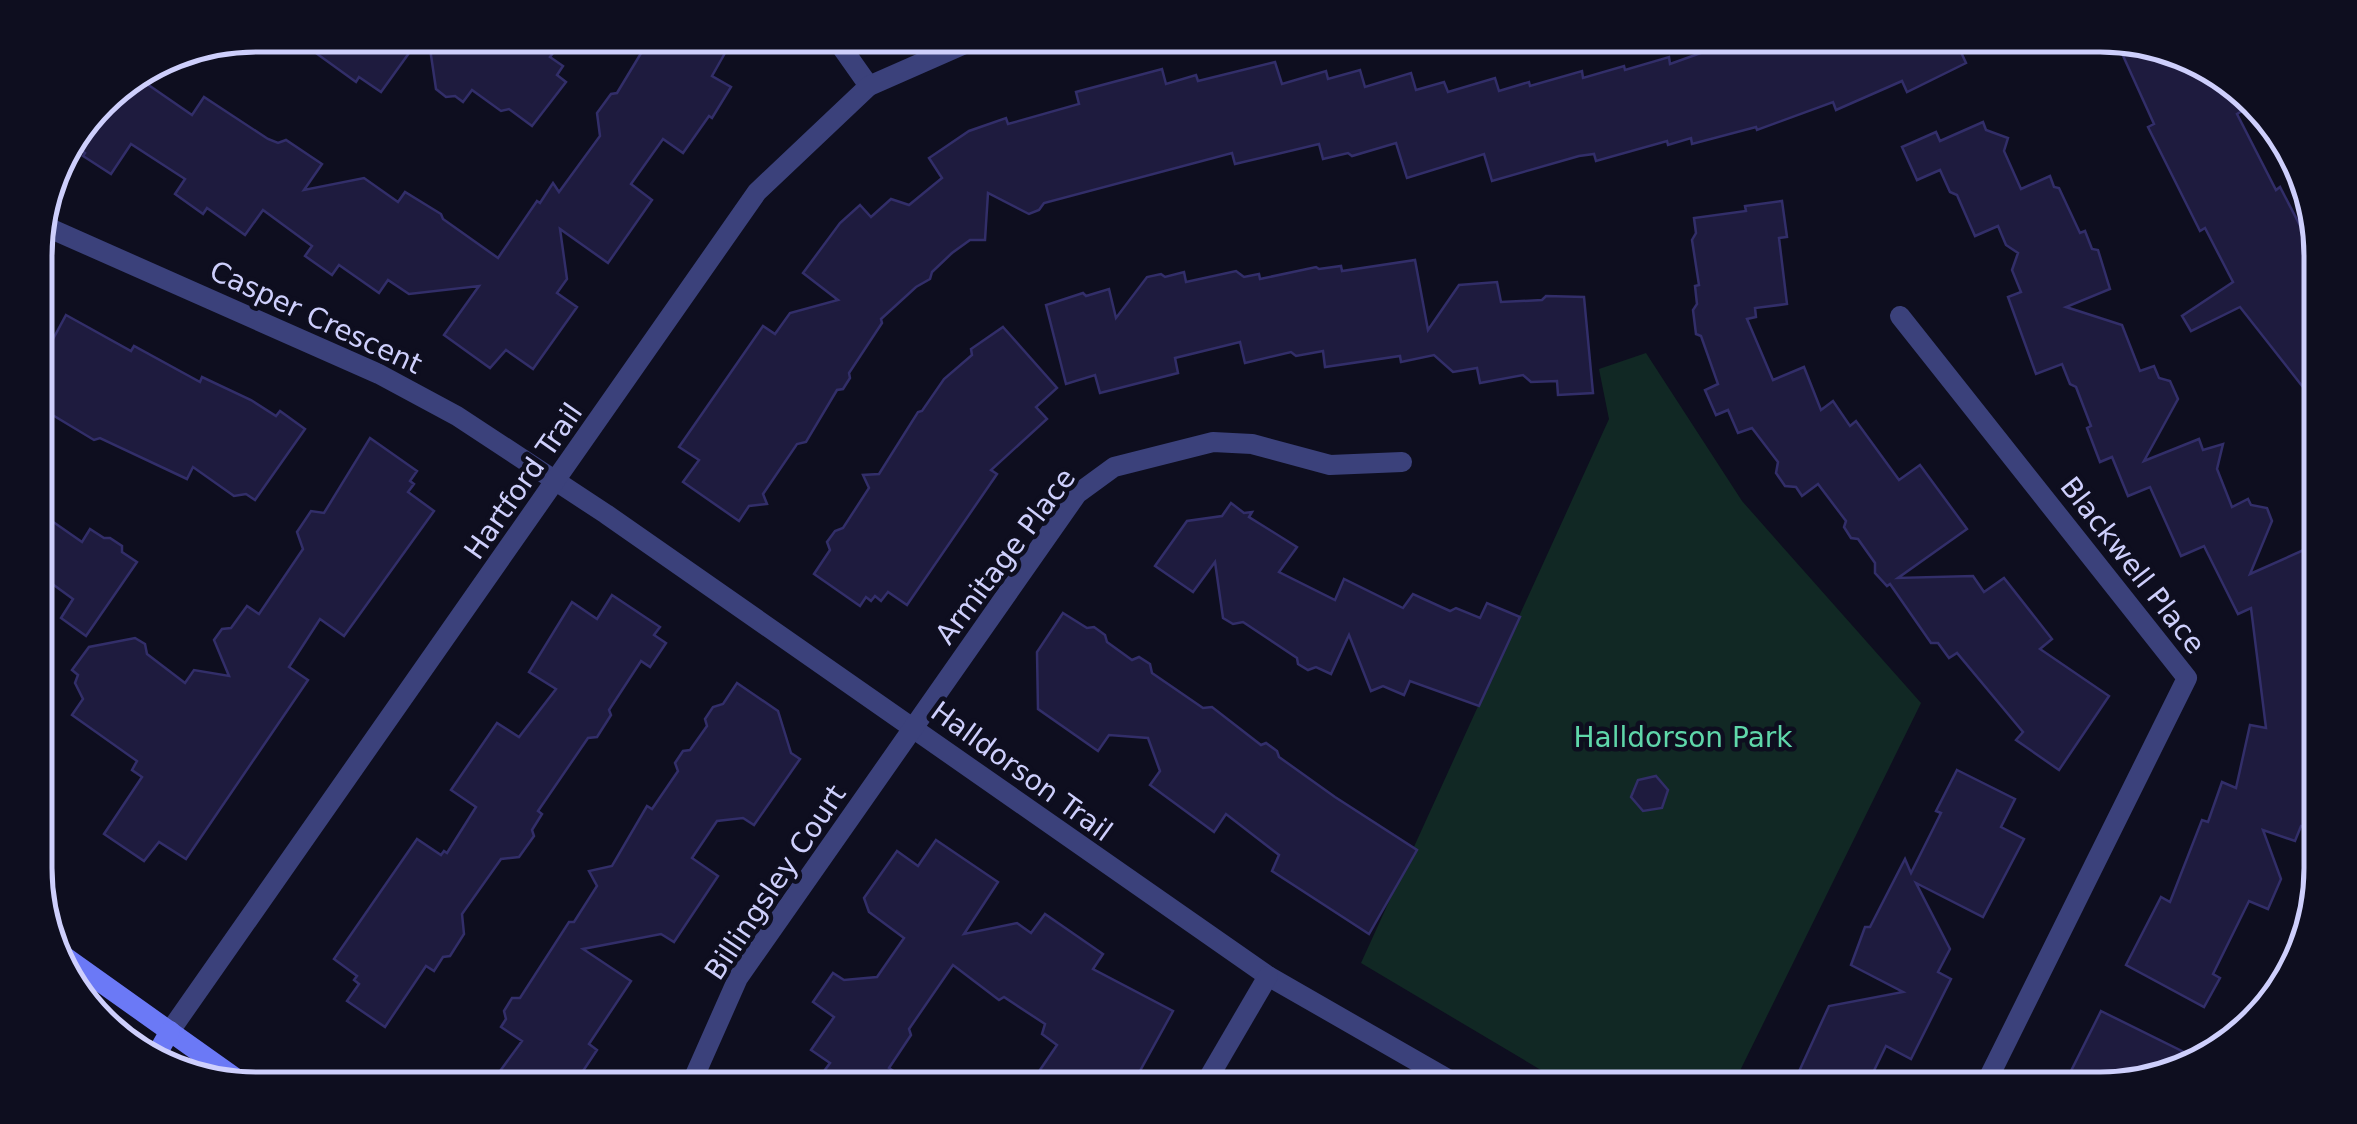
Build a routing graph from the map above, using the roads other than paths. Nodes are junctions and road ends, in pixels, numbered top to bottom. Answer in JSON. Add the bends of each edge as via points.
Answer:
{"nodes":[{"id":1,"x":845,"y":52,"type":"edge"},
{"id":2,"x":946,"y":52,"type":"edge"},
{"id":3,"x":869,"y":86,"type":"junction"},
{"id":4,"x":54,"y":230,"type":"edge"},
{"id":5,"x":1900,"y":316,"type":"dead end"},
{"id":6,"x":1402,"y":462,"type":"dead end"},
{"id":7,"x":558,"y":481,"type":"junction"},
{"id":8,"x":914,"y":727,"type":"junction"},
{"id":9,"x":78,"y":967,"type":"edge"},
{"id":10,"x":1268,"y":976,"type":"junction"},
{"id":11,"x":170,"y":1031,"type":"junction"},
{"id":12,"x":161,"y":1047,"type":"edge"},
{"id":13,"x":221,"y":1068,"type":"edge"},
{"id":14,"x":1212,"y":1071,"type":"edge"},
{"id":15,"x":1434,"y":1071,"type":"edge"},
{"id":16,"x":1991,"y":1071,"type":"edge"},
{"id":17,"x":696,"y":1072,"type":"edge"}],
"edges":[{"from":1,"to":3,"type":"street"},
{"from":2,"to":3,"type":"street","name":"Hartford Trail"},
{"from":3,"to":7,"type":"street","name":"Hartford Trail","via":[[757,192]]},
{"from":4,"to":7,"type":"street","name":"Casper Crescent","via":[[379,374]]},
{"from":5,"to":16,"type":"street","name":"Blackwell Place","via":[[2188,678]]},
{"from":6,"to":8,"type":"street","name":"Armitage Place","via":[[1330,464],[1252,444],[1213,442],[1114,467],[1078,494]]},
{"from":7,"to":8,"type":"street","name":"Halldorson Trail"},
{"from":7,"to":11,"type":"street","name":"Hartford Trail"},
{"from":8,"to":10,"type":"street","name":"Halldorson Trail"},
{"from":8,"to":17,"type":"street","name":"Billingsley Court","via":[[738,978]]},
{"from":9,"to":11,"type":"main road"},
{"from":10,"to":14,"type":"street"},
{"from":10,"to":15,"type":"street","name":"Halldorson Trail"},
{"from":11,"to":12,"type":"main road"},
{"from":11,"to":13,"type":"main road"}]}
